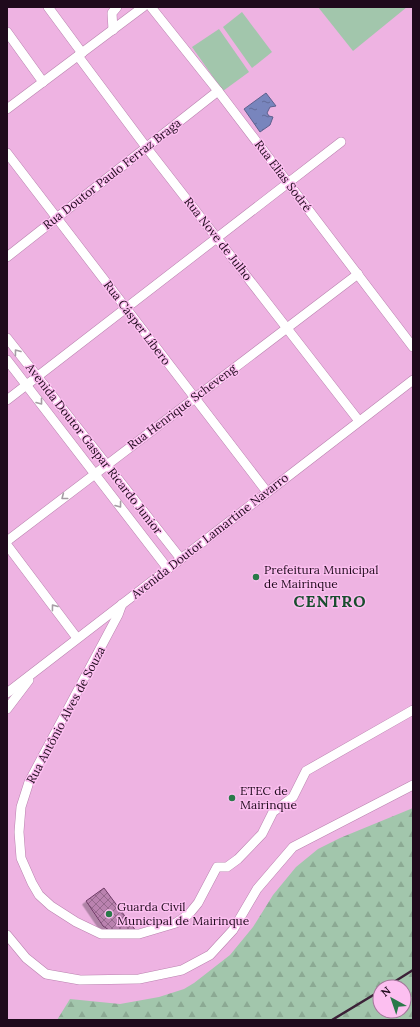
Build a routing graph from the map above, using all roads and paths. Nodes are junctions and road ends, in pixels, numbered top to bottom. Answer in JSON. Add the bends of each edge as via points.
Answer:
{"nodes":[{"id":1,"x":48,"y":7,"type":"edge"},
{"id":2,"x":117,"y":7,"type":"edge"},
{"id":3,"x":143,"y":7,"type":"edge"},
{"id":4,"x":151,"y":7,"type":"edge"},
{"id":5,"x":113,"y":30,"type":"junction"},
{"id":6,"x":7,"y":32,"type":"edge"},
{"id":7,"x":80,"y":54,"type":"junction"},
{"id":8,"x":43,"y":82,"type":"junction"},
{"id":9,"x":218,"y":91,"type":"junction"},
{"id":10,"x":7,"y":109,"type":"edge"},
{"id":11,"x":341,"y":142,"type":"dead end"},
{"id":12,"x":146,"y":147,"type":"junction"},
{"id":13,"x":7,"y":153,"type":"edge"},
{"id":14,"x":287,"y":182,"type":"junction"},
{"id":15,"x":56,"y":217,"type":"junction"},
{"id":16,"x":216,"y":237,"type":"junction"},
{"id":17,"x":7,"y":257,"type":"edge"},
{"id":18,"x":358,"y":274,"type":"junction"},
{"id":19,"x":125,"y":308,"type":"junction"},
{"id":20,"x":287,"y":328,"type":"junction"},
{"id":21,"x":7,"y":338,"type":"edge"},
{"id":22,"x":413,"y":347,"type":"edge"},
{"id":23,"x":7,"y":360,"type":"edge"},
{"id":24,"x":36,"y":377,"type":"junction"},
{"id":25,"x":413,"y":380,"type":"edge"},
{"id":26,"x":26,"y":385,"type":"junction"},
{"id":27,"x":194,"y":398,"type":"junction"},
{"id":28,"x":7,"y":400,"type":"edge"},
{"id":29,"x":359,"y":421,"type":"junction"},
{"id":30,"x":106,"y":465,"type":"junction"},
{"id":31,"x":95,"y":473,"type":"junction"},
{"id":32,"x":267,"y":492,"type":"junction"},
{"id":33,"x":7,"y":541,"type":"edge"},
{"id":34,"x":7,"y":545,"type":"edge"},
{"id":35,"x":181,"y":559,"type":"junction"},
{"id":36,"x":168,"y":569,"type":"junction"},
{"id":37,"x":122,"y":604,"type":"junction"},
{"id":38,"x":77,"y":638,"type":"junction"},
{"id":39,"x":35,"y":670,"type":"junction"},
{"id":40,"x":7,"y":693,"type":"edge"},
{"id":41,"x":7,"y":709,"type":"edge"},
{"id":42,"x":413,"y":710,"type":"edge"},
{"id":43,"x":413,"y":785,"type":"edge"},
{"id":44,"x":7,"y":935,"type":"edge"}],
"edges":[{"from":1,"to":7,"type":"street","name":"Rua Nove de Julho"},
{"from":2,"to":5,"type":"street","via":[[112,13]]},
{"from":3,"to":5,"type":"street"},
{"from":4,"to":9,"type":"street","name":"Rua Elias Sodré"},
{"from":5,"to":7,"type":"street"},
{"from":6,"to":8,"type":"street"},
{"from":7,"to":8,"type":"street"},
{"from":7,"to":12,"type":"street","name":"Rua Nove de Julho"},
{"from":8,"to":10,"type":"street"},
{"from":9,"to":12,"type":"street","name":"Rua Doutor Paulo Ferraz Braga"},
{"from":9,"to":14,"type":"street","name":"Rua Elias Sodré"},
{"from":11,"to":14,"type":"street"},
{"from":12,"to":15,"type":"street","name":"Rua Doutor Paulo Ferraz Braga"},
{"from":12,"to":16,"type":"street","name":"Rua Nove de Julho"},
{"from":13,"to":15,"type":"street","name":"Rua Cásper Líbero"},
{"from":14,"to":16,"type":"street"},
{"from":14,"to":18,"type":"street","name":"Rua Elias Sodré"},
{"from":15,"to":17,"type":"street","name":"Rua Doutor Paulo Ferraz Braga"},
{"from":15,"to":19,"type":"street","name":"Rua Cásper Líbero"},
{"from":16,"to":19,"type":"street"},
{"from":16,"to":20,"type":"street","name":"Rua Nove de Julho"},
{"from":18,"to":20,"type":"street","name":"Rua Henrique Scheveng"},
{"from":18,"to":22,"type":"street","name":"Rua Elias Sodré"},
{"from":19,"to":24,"type":"street"},
{"from":19,"to":27,"type":"street","name":"Rua Cásper Líbero"},
{"from":20,"to":27,"type":"street","name":"Rua Henrique Scheveng"},
{"from":20,"to":29,"type":"street","name":"Rua Nove de Julho"},
{"from":24,"to":21,"type":"street","name":"Avenida Doutor Gaspar Ricardo Junior","one_way":true},
{"from":23,"to":26,"type":"street","name":"Avenida Doutor Gaspar Ricardo Junior"},
{"from":24,"to":26,"type":"street"},
{"from":24,"to":30,"type":"street","name":"Avenida Doutor Gaspar Ricardo Junior"},
{"from":25,"to":29,"type":"street","name":"Avenida Doutor Lamartine Navarro"},
{"from":26,"to":28,"type":"street"},
{"from":26,"to":31,"type":"street","name":"Avenida Doutor Gaspar Ricardo Junior","one_way":true},
{"from":27,"to":30,"type":"street","name":"Rua Henrique Scheveng"},
{"from":27,"to":32,"type":"street","name":"Rua Cásper Líbero"},
{"from":29,"to":32,"type":"street","name":"Avenida Doutor Lamartine Navarro"},
{"from":30,"to":31,"type":"street","name":"Rua Henrique Scheveng"},
{"from":30,"to":35,"type":"street","name":"Avenida Doutor Gaspar Ricardo Junior"},
{"from":31,"to":33,"type":"street","name":"Rua Henrique Scheveng","one_way":true},
{"from":31,"to":36,"type":"street","name":"Avenida Doutor Gaspar Ricardo Junior","one_way":true},
{"from":32,"to":35,"type":"street","name":"Avenida Doutor Lamartine Navarro"},
{"from":38,"to":34,"type":"street","one_way":true},
{"from":35,"to":36,"type":"street","name":"Avenida Doutor Lamartine Navarro"},
{"from":36,"to":37,"type":"street","name":"Avenida Doutor Lamartine Navarro"},
{"from":37,"to":38,"type":"street","name":"Avenida Doutor Lamartine Navarro"},
{"from":37,"to":42,"type":"street","name":"Rua Antônio Alves de Souza","via":[[29,782],[21,807],[19,832],[21,858],[39,895],[63,914],[101,934],[140,934],[176,923],[189,914],[198,903],[216,867],[227,867],[238,860],[262,834],[273,812],[293,797],[306,771]]},
{"from":38,"to":39,"type":"street","name":"Avenida Doutor Lamartine Navarro"},
{"from":39,"to":40,"type":"street","name":"Avenida Doutor Lamartine Navarro"},
{"from":39,"to":41,"type":"street"},
{"from":43,"to":44,"type":"street","via":[[293,847],[258,889],[233,930],[210,955],[182,970],[139,979],[80,980],[46,974],[26,958]]}]}
